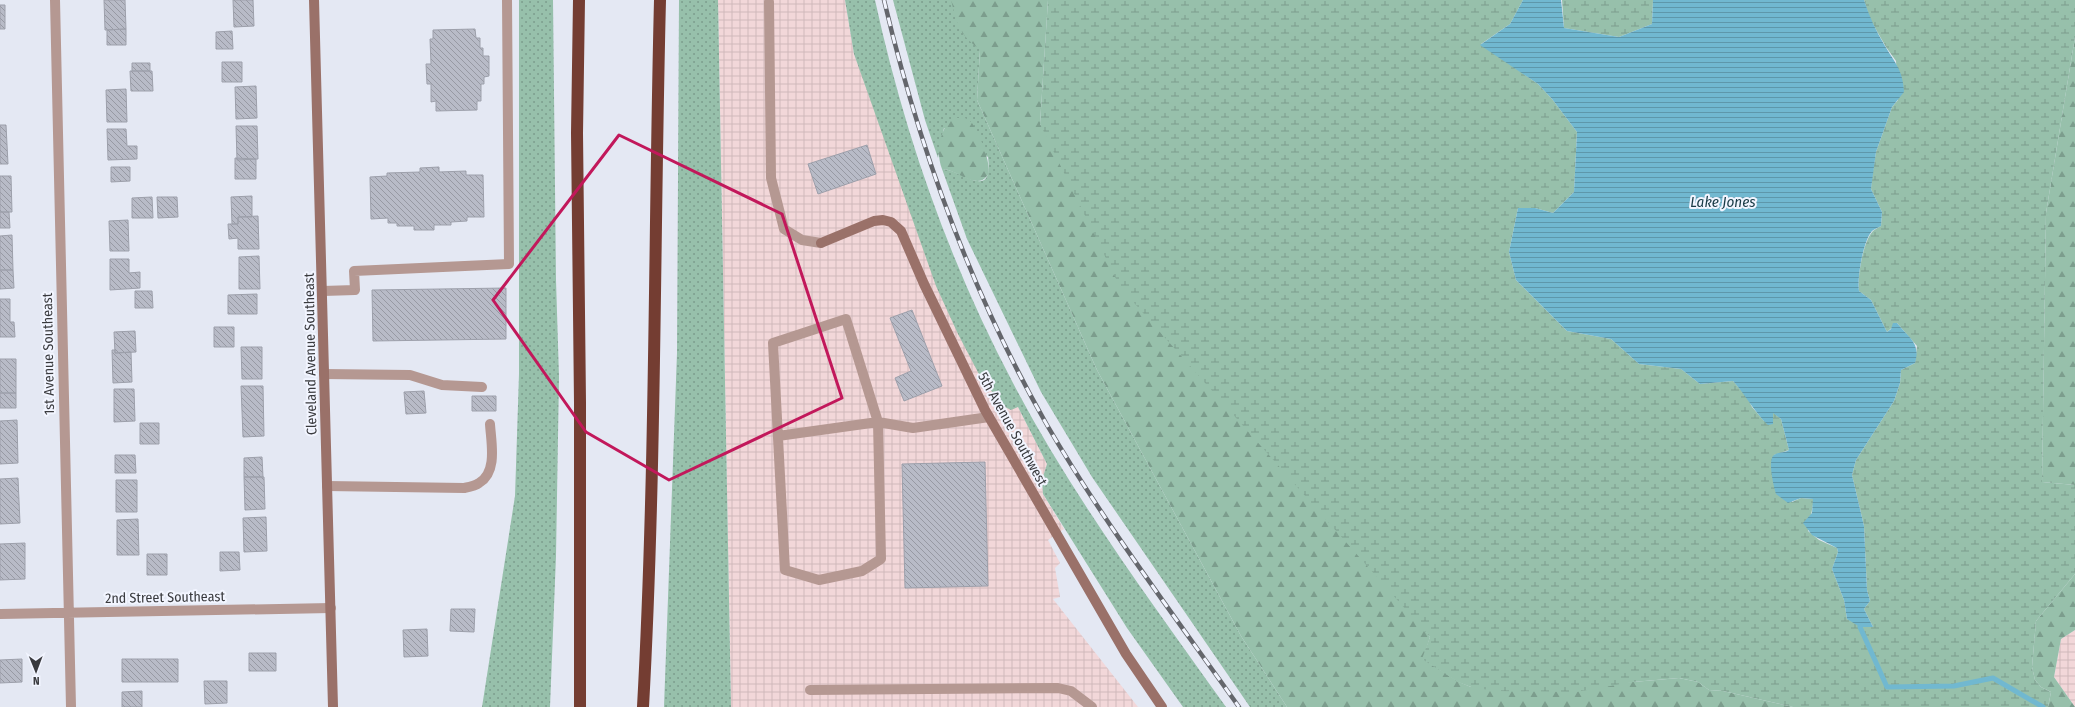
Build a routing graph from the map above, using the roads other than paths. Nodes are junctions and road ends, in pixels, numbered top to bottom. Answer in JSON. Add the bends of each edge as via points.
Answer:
{"nodes":[{"id":1,"x":55,"y":0,"type":"edge"},
{"id":2,"x":314,"y":0,"type":"edge"},
{"id":3,"x":507,"y":0,"type":"edge"},
{"id":4,"x":579,"y":0,"type":"edge"},
{"id":5,"x":660,"y":0,"type":"edge"},
{"id":6,"x":769,"y":2,"type":"dead end"},
{"id":7,"x":323,"y":292,"type":"junction"},
{"id":8,"x":324,"y":374,"type":"junction"},
{"id":9,"x":482,"y":387,"type":"dead end"},
{"id":10,"x":989,"y":417,"type":"junction"},
{"id":11,"x":878,"y":422,"type":"junction"},
{"id":12,"x":490,"y":424,"type":"dead end"},
{"id":13,"x":778,"y":436,"type":"junction"},
{"id":14,"x":327,"y":486,"type":"junction"},
{"id":15,"x":331,"y":608,"type":"junction"},
{"id":16,"x":68,"y":613,"type":"junction"},
{"id":17,"x":0,"y":614,"type":"edge"},
{"id":18,"x":810,"y":690,"type":"dead end"},
{"id":19,"x":70,"y":707,"type":"edge"},
{"id":20,"x":333,"y":707,"type":"edge"},
{"id":21,"x":580,"y":707,"type":"edge"},
{"id":22,"x":643,"y":707,"type":"edge"},
{"id":23,"x":1092,"y":707,"type":"edge"},
{"id":24,"x":1162,"y":707,"type":"edge"}],
"edges":[{"from":1,"to":16,"type":"street","name":"1st Avenue Southeast"},
{"from":2,"to":7,"type":"street","name":"Cleveland Avenue Southeast"},
{"from":3,"to":7,"type":"street","via":[[509,264],[354,271],[355,290]]},
{"from":4,"to":21,"type":"highway","via":[[577,133]]},
{"from":5,"to":22,"type":"highway","via":[[655,205],[653,479]]},
{"from":6,"to":10,"type":"street","name":"5th Avenue Southwest","via":[[772,178],[784,229],[802,240],[821,243],[870,222],[883,220],[896,225],[907,242],[924,284]]},
{"from":7,"to":8,"type":"street","name":"Cleveland Avenue Southeast"},
{"from":8,"to":9,"type":"street","via":[[410,375],[442,385]]},
{"from":8,"to":14,"type":"street","name":"Cleveland Avenue Southeast"},
{"from":10,"to":11,"type":"street","via":[[913,428]]},
{"from":10,"to":24,"type":"street","name":"5th Avenue Southwest","via":[[1126,654]]},
{"from":11,"to":13,"type":"street"},
{"from":11,"to":13,"type":"street","via":[[846,319],[772,343]]},
{"from":11,"to":13,"type":"street","via":[[881,559],[862,571],[819,580],[785,570]]},
{"from":12,"to":14,"type":"street","via":[[492,457],[489,473],[479,483],[464,488]]},
{"from":14,"to":15,"type":"street","name":"Cleveland Avenue Southeast"},
{"from":15,"to":16,"type":"street","name":"2nd Street Southeast"},
{"from":15,"to":20,"type":"street","name":"Cleveland Avenue Southeast"},
{"from":16,"to":17,"type":"street","name":"2nd Street Southeast"},
{"from":16,"to":19,"type":"street","name":"1st Avenue Southeast"},
{"from":18,"to":23,"type":"street","via":[[1058,688],[1071,691]]}]}
